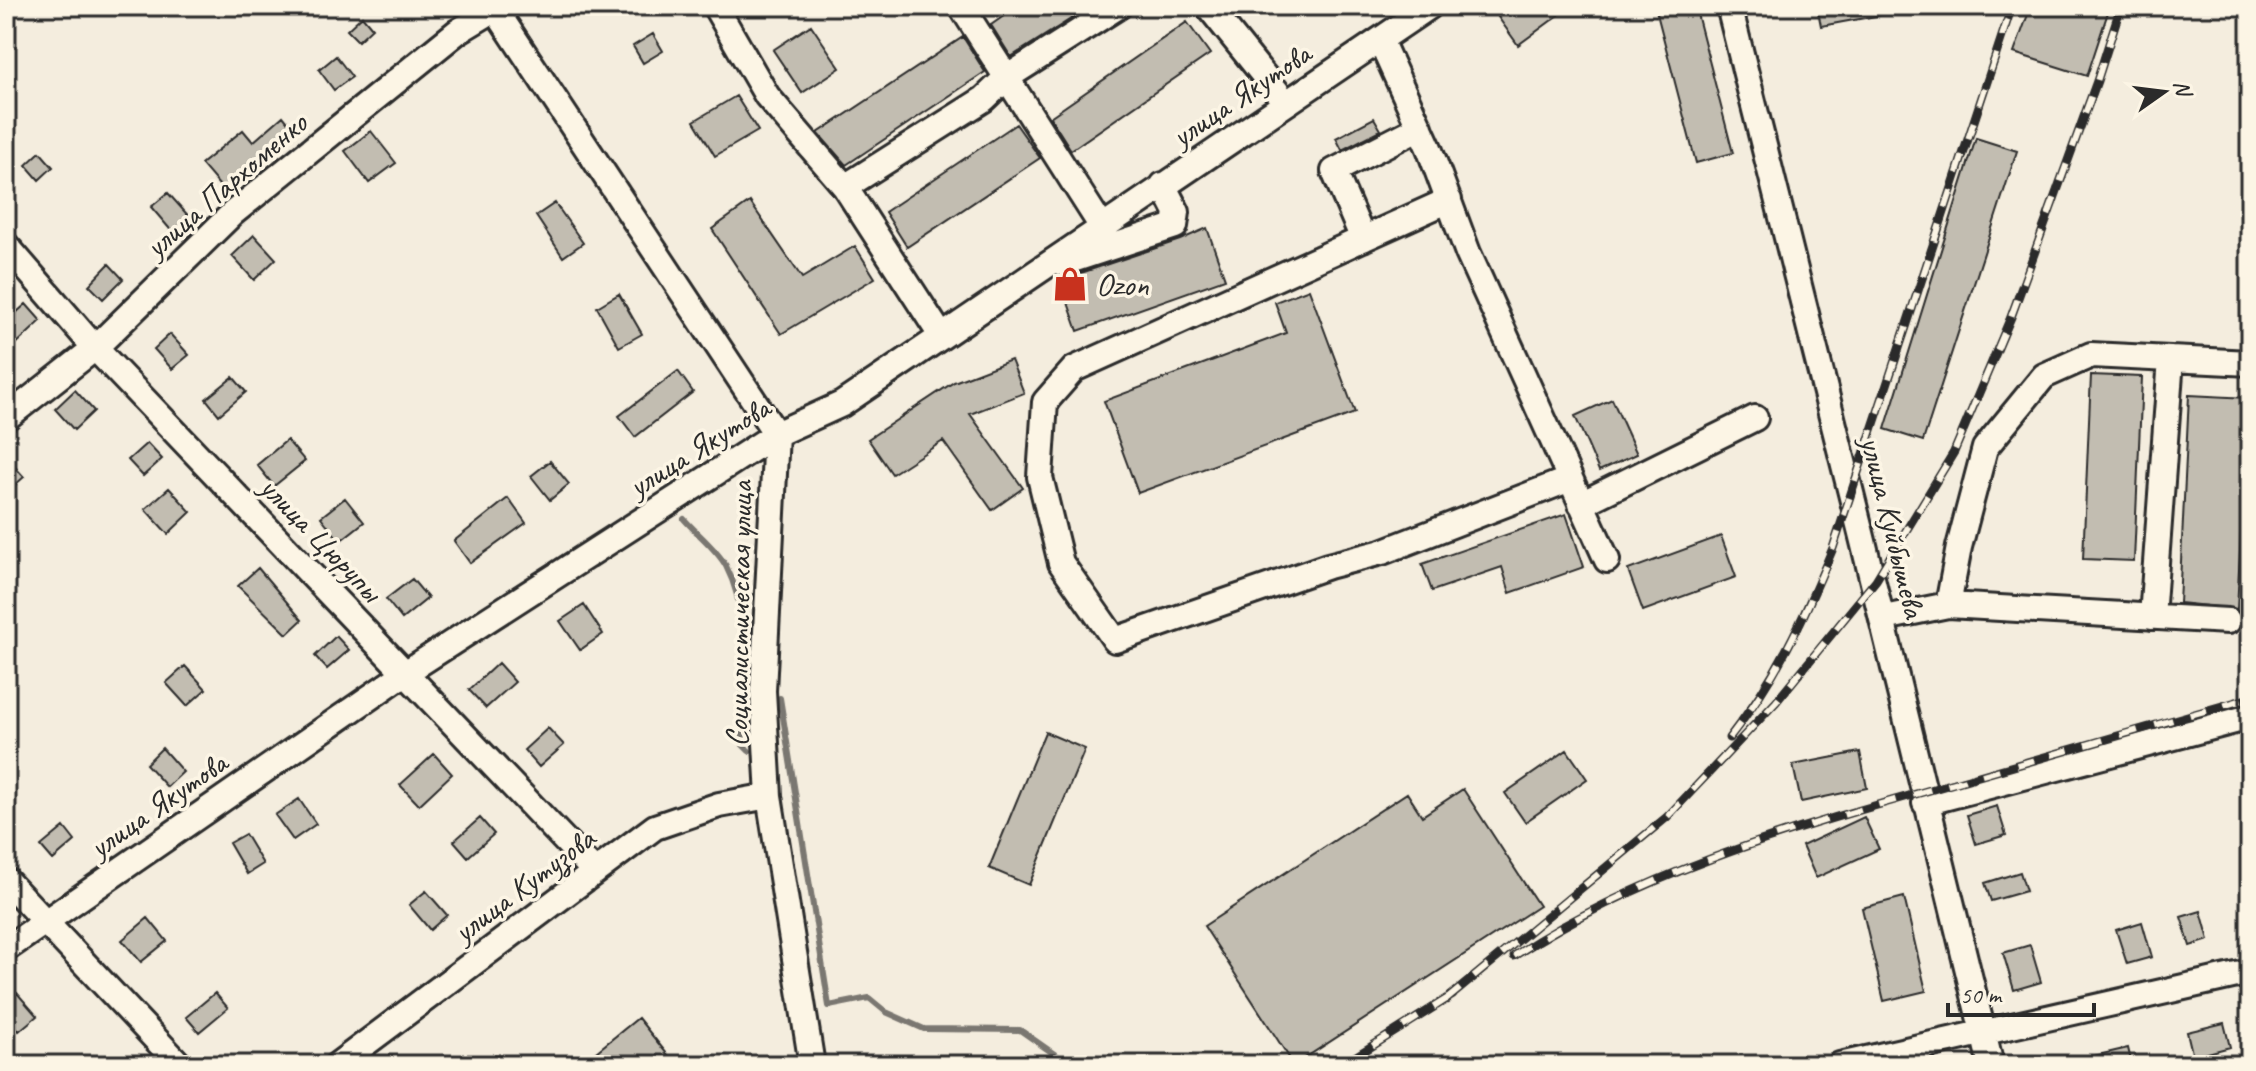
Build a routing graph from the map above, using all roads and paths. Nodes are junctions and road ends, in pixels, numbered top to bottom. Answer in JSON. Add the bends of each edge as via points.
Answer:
{"nodes":[{"id":1,"x":715,"y":6,"type":"edge"},
{"id":2,"x":961,"y":6,"type":"edge"},
{"id":3,"x":1119,"y":6,"type":"edge"},
{"id":4,"x":1208,"y":6,"type":"edge"},
{"id":5,"x":1430,"y":6,"type":"edge"},
{"id":6,"x":1729,"y":6,"type":"edge"},
{"id":7,"x":494,"y":7,"type":"edge"},
{"id":8,"x":1380,"y":40,"type":"junction"},
{"id":9,"x":1006,"y":78,"type":"junction"},
{"id":10,"x":1286,"y":103,"type":"junction"},
{"id":11,"x":1420,"y":127,"type":"junction"},
{"id":12,"x":1163,"y":185,"type":"junction"},
{"id":13,"x":845,"y":187,"type":"junction"},
{"id":14,"x":1449,"y":200,"type":"junction"},
{"id":15,"x":1102,"y":227,"type":"junction"},
{"id":16,"x":1363,"y":239,"type":"junction"},
{"id":17,"x":6,"y":245,"type":"edge"},
{"id":18,"x":1030,"y":274,"type":"junction"},
{"id":19,"x":940,"y":334,"type":"junction"},
{"id":20,"x":95,"y":348,"type":"junction"},
{"id":21,"x":2171,"y":359,"type":"junction"},
{"id":22,"x":2250,"y":363,"type":"edge"},
{"id":23,"x":6,"y":418,"type":"edge"},
{"id":24,"x":1755,"y":418,"type":"dead end"},
{"id":25,"x":776,"y":434,"type":"junction"},
{"id":26,"x":1570,"y":479,"type":"junction"},
{"id":27,"x":1581,"y":504,"type":"junction"},
{"id":28,"x":1607,"y":560,"type":"dead end"},
{"id":29,"x":1948,"y":605,"type":"junction"},
{"id":30,"x":2152,"y":617,"type":"junction"},
{"id":31,"x":1884,"y":618,"type":"junction"},
{"id":32,"x":2228,"y":621,"type":"dead end"},
{"id":33,"x":405,"y":673,"type":"junction"},
{"id":34,"x":2250,"y":717,"type":"edge"},
{"id":35,"x":769,"y":796,"type":"junction"},
{"id":36,"x":1925,"y":803,"type":"junction"},
{"id":37,"x":595,"y":872,"type":"junction"},
{"id":38,"x":6,"y":880,"type":"edge"},
{"id":39,"x":46,"y":922,"type":"junction"},
{"id":40,"x":6,"y":949,"type":"edge"},
{"id":41,"x":2250,"y":972,"type":"edge"},
{"id":42,"x":1983,"y":1034,"type":"junction"},
{"id":43,"x":180,"y":1065,"type":"edge"},
{"id":44,"x":337,"y":1065,"type":"edge"},
{"id":45,"x":812,"y":1065,"type":"edge"},
{"id":46,"x":1840,"y":1065,"type":"edge"},
{"id":47,"x":1991,"y":1065,"type":"edge"}],
"edges":[{"from":1,"to":13,"type":"street","via":[[767,96]]},
{"from":2,"to":9,"type":"street"},
{"from":3,"to":9,"type":"street"},
{"from":4,"to":10,"type":"street"},
{"from":5,"to":8,"type":"street","name":"улица Якутова"},
{"from":6,"to":31,"type":"street","name":"улица Куйбышева"},
{"from":7,"to":20,"type":"street","name":"улица Пархоменко","via":[[233,213]]},
{"from":7,"to":25,"type":"street"},
{"from":8,"to":10,"type":"street","name":"улица Якутова"},
{"from":8,"to":11,"type":"street"},
{"from":9,"to":13,"type":"street","via":[[984,99]]},
{"from":9,"to":15,"type":"street"},
{"from":10,"to":12,"type":"street","name":"улица Якутова"},
{"from":11,"to":14,"type":"street"},
{"from":11,"to":16,"type":"street","via":[[1334,171]]},
{"from":12,"to":15,"type":"street","name":"улица Якутова"},
{"from":12,"to":18,"type":"street","via":[[1177,212],[1175,226]]},
{"from":13,"to":19,"type":"street"},
{"from":14,"to":16,"type":"street"},
{"from":14,"to":26,"type":"street"},
{"from":15,"to":18,"type":"street","name":"улица Якутова"},
{"from":16,"to":26,"type":"street","via":[[1074,369],[1045,402],[1040,477],[1061,563],[1115,640],[1382,552]]},
{"from":17,"to":20,"type":"street","name":"улица Цюрупы"},
{"from":18,"to":19,"type":"street","name":"улица Якутова"},
{"from":19,"to":25,"type":"street","name":"улица Якутова","via":[[842,404]]},
{"from":20,"to":23,"type":"street","name":"улица Пархоменко"},
{"from":20,"to":33,"type":"street","name":"улица Цюрупы"},
{"from":21,"to":22,"type":"street"},
{"from":21,"to":29,"type":"street","via":[[2091,355],[2044,376],[1985,448]]},
{"from":21,"to":30,"type":"street"},
{"from":24,"to":27,"type":"street"},
{"from":25,"to":33,"type":"street","name":"улица Якутова"},
{"from":25,"to":35,"type":"street","name":"Социалистическая улица","via":[[763,691]]},
{"from":26,"to":27,"type":"street"},
{"from":27,"to":28,"type":"street"},
{"from":29,"to":30,"type":"street"},
{"from":29,"to":31,"type":"street"},
{"from":30,"to":32,"type":"street"},
{"from":31,"to":36,"type":"street","name":"улица Куйбышева"},
{"from":33,"to":37,"type":"street","name":"улица Цюрупы"},
{"from":33,"to":39,"type":"street","name":"улица Якутова"},
{"from":34,"to":36,"type":"street"},
{"from":35,"to":37,"type":"street","name":"улица Кутузова","via":[[719,805],[655,827]]},
{"from":35,"to":45,"type":"street","name":"Социалистическая улица"},
{"from":36,"to":42,"type":"street","name":"улица Куйбышева"},
{"from":37,"to":44,"type":"street","name":"улица Кутузова"},
{"from":38,"to":39,"type":"street"},
{"from":39,"to":40,"type":"street","name":"улица Якутова"},
{"from":39,"to":43,"type":"street"},
{"from":41,"to":42,"type":"street"},
{"from":42,"to":46,"type":"street"},
{"from":42,"to":47,"type":"street","name":"улица Куйбышева"}]}
